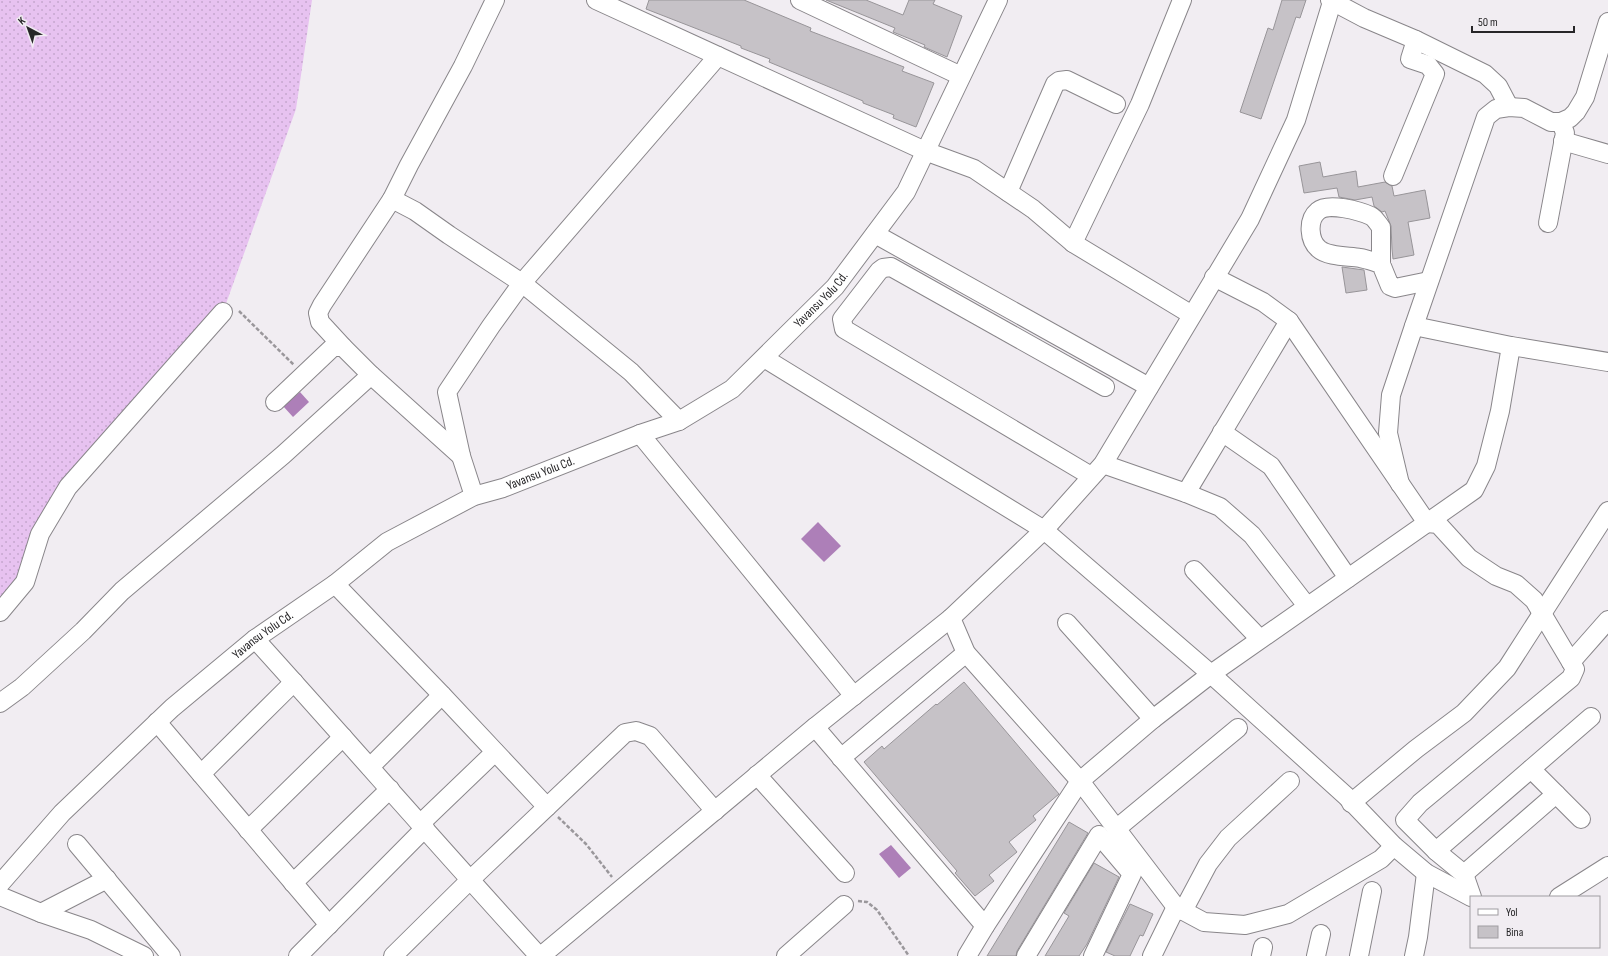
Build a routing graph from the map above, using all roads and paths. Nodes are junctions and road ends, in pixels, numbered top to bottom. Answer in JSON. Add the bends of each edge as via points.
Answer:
{"nodes":[{"id":1,"x":495,"y":0,"type":"edge"},
{"id":2,"x":596,"y":0,"type":"edge"},
{"id":3,"x":800,"y":0,"type":"edge"},
{"id":4,"x":1182,"y":0,"type":"edge"},
{"id":5,"x":1331,"y":1,"type":"edge"},
{"id":6,"x":993,"y":2,"type":"edge"},
{"id":7,"x":1608,"y":22,"type":"edge"},
{"id":8,"x":1416,"y":40,"type":"junction"},
{"id":9,"x":718,"y":56,"type":"junction"},
{"id":10,"x":961,"y":76,"type":"junction"},
{"id":11,"x":1116,"y":104,"type":"dead end"},
{"id":12,"x":1509,"y":106,"type":"junction"},
{"id":13,"x":1561,"y":122,"type":"junction"},
{"id":14,"x":1563,"y":141,"type":"junction"},
{"id":15,"x":925,"y":151,"type":"junction"},
{"id":16,"x":1608,"y":154,"type":"edge"},
{"id":17,"x":1393,"y":176,"type":"dead end"},
{"id":18,"x":1008,"y":192,"type":"junction"},
{"id":19,"x":392,"y":199,"type":"junction"},
{"id":20,"x":1548,"y":223,"type":"dead end"},
{"id":21,"x":875,"y":234,"type":"junction"},
{"id":22,"x":1073,"y":243,"type":"junction"},
{"id":23,"x":1381,"y":264,"type":"dead end"},
{"id":24,"x":1214,"y":277,"type":"junction"},
{"id":25,"x":1429,"y":281,"type":"junction"},
{"id":26,"x":522,"y":283,"type":"junction"},
{"id":27,"x":223,"y":312,"type":"joint"},
{"id":28,"x":1192,"y":315,"type":"junction"},
{"id":29,"x":1288,"y":321,"type":"junction"},
{"id":30,"x":1414,"y":326,"type":"junction"},
{"id":31,"x":1511,"y":346,"type":"junction"},
{"id":32,"x":343,"y":347,"type":"junction"},
{"id":33,"x":764,"y":358,"type":"junction"},
{"id":34,"x":1608,"y":362,"type":"edge"},
{"id":35,"x":303,"y":375,"type":"junction"},
{"id":36,"x":371,"y":375,"type":"junction"},
{"id":37,"x":1105,"y":387,"type":"dead end"},
{"id":38,"x":1149,"y":388,"type":"junction"},
{"id":39,"x":275,"y":402,"type":"dead end"},
{"id":40,"x":679,"y":421,"type":"junction"},
{"id":41,"x":1222,"y":432,"type":"junction"},
{"id":42,"x":640,"y":434,"type":"junction"},
{"id":43,"x":461,"y":456,"type":"junction"},
{"id":44,"x":1097,"y":470,"type":"junction"},
{"id":45,"x":1400,"y":484,"type":"junction"},
{"id":46,"x":1186,"y":493,"type":"junction"},
{"id":47,"x":474,"y":496,"type":"junction"},
{"id":48,"x":1608,"y":512,"type":"edge"},
{"id":49,"x":1427,"y":523,"type":"junction"},
{"id":50,"x":1044,"y":530,"type":"junction"},
{"id":51,"x":1194,"y":570,"type":"dead end"},
{"id":52,"x":1348,"y":578,"type":"junction"},
{"id":53,"x":335,"y":584,"type":"junction"},
{"id":54,"x":1307,"y":606,"type":"junction"},
{"id":55,"x":0,"y":612,"type":"edge"},
{"id":56,"x":1542,"y":614,"type":"junction"},
{"id":57,"x":950,"y":618,"type":"junction"},
{"id":58,"x":1608,"y":620,"type":"edge"},
{"id":59,"x":1067,"y":623,"type":"dead end"},
{"id":60,"x":255,"y":639,"type":"junction"},
{"id":61,"x":1260,"y":639,"type":"junction"},
{"id":62,"x":966,"y":653,"type":"junction"},
{"id":63,"x":1571,"y":662,"type":"junction"},
{"id":64,"x":1211,"y":674,"type":"junction"},
{"id":65,"x":294,"y":682,"type":"junction"},
{"id":66,"x":442,"y":695,"type":"junction"},
{"id":67,"x":854,"y":696,"type":"junction"},
{"id":68,"x":0,"y":703,"type":"edge"},
{"id":69,"x":1591,"y":717,"type":"dead end"},
{"id":70,"x":1153,"y":719,"type":"junction"},
{"id":71,"x":157,"y":722,"type":"junction"},
{"id":72,"x":815,"y":727,"type":"junction"},
{"id":73,"x":1238,"y":728,"type":"dead end"},
{"id":74,"x":343,"y":737,"type":"junction"},
{"id":75,"x":496,"y":752,"type":"junction"},
{"id":76,"x":841,"y":758,"type":"junction"},
{"id":77,"x":370,"y":766,"type":"junction"},
{"id":78,"x":1531,"y":769,"type":"junction"},
{"id":79,"x":201,"y":774,"type":"junction"},
{"id":80,"x":757,"y":776,"type":"junction"},
{"id":81,"x":1080,"y":781,"type":"junction"},
{"id":82,"x":1290,"y":781,"type":"dead end"},
{"id":83,"x":390,"y":789,"type":"junction"},
{"id":84,"x":1556,"y":794,"type":"junction"},
{"id":85,"x":1351,"y":803,"type":"junction"},
{"id":86,"x":547,"y":807,"type":"junction"},
{"id":87,"x":715,"y":811,"type":"junction"},
{"id":88,"x":1580,"y":819,"type":"dead end"},
{"id":89,"x":423,"y":825,"type":"junction"},
{"id":90,"x":1116,"y":829,"type":"junction"},
{"id":91,"x":248,"y":830,"type":"junction"},
{"id":92,"x":77,"y":844,"type":"dead end"},
{"id":93,"x":1394,"y":846,"type":"junction"},
{"id":94,"x":1436,"y":851,"type":"junction"},
{"id":95,"x":1608,"y":866,"type":"edge"},
{"id":96,"x":845,"y":873,"type":"dead end"},
{"id":97,"x":1426,"y":873,"type":"junction"},
{"id":98,"x":1464,"y":874,"type":"junction"},
{"id":99,"x":107,"y":879,"type":"junction"},
{"id":100,"x":470,"y":880,"type":"junction"},
{"id":101,"x":293,"y":883,"type":"junction"},
{"id":102,"x":0,"y":884,"type":"edge"},
{"id":103,"x":622,"y":889,"type":"junction"},
{"id":104,"x":1372,"y":891,"type":"dead end"},
{"id":105,"x":0,"y":896,"type":"edge"},
{"id":106,"x":1470,"y":896,"type":"edge"},
{"id":107,"x":1472,"y":896,"type":"edge"},
{"id":108,"x":1561,"y":896,"type":"edge"},
{"id":109,"x":844,"y":905,"type":"joint"},
{"id":110,"x":1180,"y":909,"type":"junction"},
{"id":111,"x":42,"y":913,"type":"junction"},
{"id":112,"x":329,"y":925,"type":"junction"},
{"id":113,"x":985,"y":926,"type":"junction"},
{"id":114,"x":1321,"y":934,"type":"dead end"},
{"id":115,"x":144,"y":956,"type":"edge"},
{"id":116,"x":171,"y":956,"type":"edge"},
{"id":117,"x":298,"y":956,"type":"edge"},
{"id":118,"x":393,"y":956,"type":"edge"},
{"id":119,"x":540,"y":956,"type":"edge"},
{"id":120,"x":786,"y":956,"type":"edge"},
{"id":121,"x":910,"y":956,"type":"edge"},
{"id":122,"x":967,"y":956,"type":"edge"},
{"id":123,"x":1026,"y":956,"type":"edge"},
{"id":124,"x":1093,"y":956,"type":"edge"},
{"id":125,"x":1152,"y":956,"type":"edge"},
{"id":126,"x":1316,"y":956,"type":"edge"},
{"id":127,"x":1359,"y":956,"type":"edge"},
{"id":128,"x":1414,"y":956,"type":"edge"}],
"edges":[{"from":1,"to":19,"type":"street"},
{"from":2,"to":9,"type":"street"},
{"from":3,"to":10,"type":"street"},
{"from":4,"to":22,"type":"street","via":[[1140,104]]},
{"from":5,"to":8,"type":"street"},
{"from":5,"to":24,"type":"street","via":[[1296,120],[1250,220]]},
{"from":6,"to":10,"type":"street","name":"Yavansu Yolu Cd."},
{"from":7,"to":13,"type":"street","via":[[1585,97],[1576,112]]},
{"from":8,"to":12,"type":"street","via":[[1485,74],[1498,86]]},
{"from":8,"to":17,"type":"street","via":[[1410,59],[1428,65],[1435,74]]},
{"from":9,"to":15,"type":"street"},
{"from":9,"to":26,"type":"street"},
{"from":10,"to":15,"type":"street","name":"Yavansu Yolu Cd."},
{"from":11,"to":18,"type":"street","via":[[1067,80],[1057,82]]},
{"from":12,"to":13,"type":"street","via":[[1524,108],[1551,122]]},
{"from":12,"to":25,"type":"street","via":[[1496,109],[1486,117]]},
{"from":13,"to":14,"type":"street","via":[[1565,133]]},
{"from":14,"to":16,"type":"street"},
{"from":14,"to":20,"type":"street"},
{"from":15,"to":18,"type":"street","via":[[974,169]]},
{"from":15,"to":21,"type":"street","name":"Yavansu Yolu Cd.","via":[[906,192]]},
{"from":18,"to":22,"type":"street","via":[[1033,209]]},
{"from":19,"to":26,"type":"street","via":[[416,210]]},
{"from":19,"to":32,"type":"street","via":[[322,304],[318,314],[320,322]]},
{"from":21,"to":33,"type":"street","name":"Yavansu Yolu Cd.","via":[[835,287]]},
{"from":21,"to":38,"type":"street"},
{"from":22,"to":28,"type":"street"},
{"from":23,"to":25,"type":"street","via":[[1390,286],[1395,288]]},
{"from":24,"to":28,"type":"street"},
{"from":24,"to":29,"type":"street","via":[[1263,302]]},
{"from":25,"to":30,"type":"street"},
{"from":26,"to":40,"type":"street","via":[[631,372]]},
{"from":26,"to":43,"type":"street","via":[[448,392]]},
{"from":27,"to":35,"type":"path","via":[[237,310]]},
{"from":27,"to":55,"type":"street","via":[[68,487],[40,534],[25,582]]},
{"from":28,"to":38,"type":"street"},
{"from":29,"to":41,"type":"street"},
{"from":29,"to":45,"type":"street"},
{"from":30,"to":31,"type":"street"},
{"from":30,"to":45,"type":"street","via":[[1391,395],[1388,433]]},
{"from":31,"to":34,"type":"street"},
{"from":31,"to":49,"type":"street","via":[[1500,411],[1486,466],[1474,490]]},
{"from":32,"to":35,"type":"street","via":[[333,348]]},
{"from":32,"to":36,"type":"street"},
{"from":33,"to":40,"type":"street","name":"Yavansu Yolu Cd.","via":[[732,389]]},
{"from":33,"to":50,"type":"street"},
{"from":35,"to":39,"type":"street"},
{"from":36,"to":43,"type":"street"},
{"from":36,"to":68,"type":"street","via":[[283,455],[122,591],[33,676]]},
{"from":37,"to":44,"type":"street","via":[[891,267],[879,271],[842,319],[844,329]]},
{"from":38,"to":44,"type":"street"},
{"from":40,"to":42,"type":"street","name":"Yavansu Yolu Cd."},
{"from":41,"to":46,"type":"street"},
{"from":41,"to":52,"type":"street","via":[[1271,466]]},
{"from":42,"to":47,"type":"street","name":"Yavansu Yolu Cd.","via":[[503,488]]},
{"from":42,"to":67,"type":"street"},
{"from":43,"to":47,"type":"street"},
{"from":44,"to":46,"type":"street"},
{"from":44,"to":50,"type":"street"},
{"from":45,"to":49,"type":"street"},
{"from":46,"to":54,"type":"street","via":[[1220,507],[1252,535]]},
{"from":47,"to":53,"type":"street","name":"Yavansu Yolu Cd.","via":[[387,542]]},
{"from":48,"to":56,"type":"street"},
{"from":49,"to":52,"type":"street"},
{"from":49,"to":56,"type":"street","via":[[1438,524],[1469,558],[1496,576],[1516,584],[1534,600]]},
{"from":50,"to":57,"type":"street"},
{"from":50,"to":64,"type":"street"},
{"from":51,"to":61,"type":"street"},
{"from":52,"to":54,"type":"street"},
{"from":53,"to":60,"type":"street","name":"Yavansu Yolu Cd."},
{"from":53,"to":66,"type":"street"},
{"from":54,"to":61,"type":"street"},
{"from":56,"to":63,"type":"street"},
{"from":56,"to":85,"type":"street","via":[[1507,668],[1464,713]]},
{"from":57,"to":62,"type":"street"},
{"from":57,"to":67,"type":"street"},
{"from":58,"to":63,"type":"street"},
{"from":59,"to":70,"type":"street"},
{"from":60,"to":65,"type":"street"},
{"from":60,"to":71,"type":"street","name":"Yavansu Yolu Cd."},
{"from":61,"to":64,"type":"street"},
{"from":62,"to":76,"type":"street"},
{"from":62,"to":81,"type":"street"},
{"from":63,"to":94,"type":"street","via":[[1575,669],[1570,678],[1420,803],[1405,820]]},
{"from":64,"to":70,"type":"street"},
{"from":64,"to":85,"type":"street"},
{"from":65,"to":74,"type":"street"},
{"from":65,"to":79,"type":"street"},
{"from":66,"to":75,"type":"street"},
{"from":66,"to":77,"type":"street"},
{"from":67,"to":72,"type":"street"},
{"from":69,"to":78,"type":"street"},
{"from":70,"to":81,"type":"street"},
{"from":71,"to":79,"type":"street"},
{"from":71,"to":102,"type":"street","name":"Yavansu Yolu Cd.","via":[[62,813]]},
{"from":72,"to":76,"type":"street"},
{"from":72,"to":80,"type":"street"},
{"from":73,"to":90,"type":"street"},
{"from":74,"to":77,"type":"street"},
{"from":74,"to":91,"type":"street"},
{"from":75,"to":86,"type":"street"},
{"from":75,"to":89,"type":"street"},
{"from":76,"to":113,"type":"street"},
{"from":77,"to":83,"type":"street"},
{"from":78,"to":84,"type":"street"},
{"from":78,"to":94,"type":"street"},
{"from":79,"to":91,"type":"street"},
{"from":80,"to":87,"type":"street"},
{"from":80,"to":96,"type":"street"},
{"from":81,"to":90,"type":"street"},
{"from":81,"to":113,"type":"street"},
{"from":82,"to":110,"type":"street","via":[[1228,838],[1208,864]]},
{"from":83,"to":89,"type":"street"},
{"from":83,"to":101,"type":"street"},
{"from":84,"to":88,"type":"street"},
{"from":84,"to":98,"type":"street"},
{"from":85,"to":93,"type":"street"},
{"from":86,"to":87,"type":"street","via":[[625,733],[636,731],[650,736]]},
{"from":86,"to":100,"type":"street"},
{"from":86,"to":103,"type":"path","via":[[586,844]]},
{"from":87,"to":103,"type":"street"},
{"from":89,"to":100,"type":"street"},
{"from":89,"to":112,"type":"street"},
{"from":90,"to":110,"type":"street"},
{"from":91,"to":101,"type":"street"},
{"from":92,"to":99,"type":"street"},
{"from":93,"to":97,"type":"street"},
{"from":93,"to":110,"type":"street","via":[[1381,859],[1288,914],[1245,924],[1204,922]]},
{"from":94,"to":98,"type":"street"},
{"from":95,"to":108,"type":"street"},
{"from":97,"to":106,"type":"street"},
{"from":97,"to":128,"type":"street"},
{"from":98,"to":107,"type":"street"},
{"from":99,"to":111,"type":"street"},
{"from":99,"to":116,"type":"street"},
{"from":100,"to":118,"type":"street"},
{"from":100,"to":119,"type":"street"},
{"from":101,"to":112,"type":"street"},
{"from":103,"to":119,"type":"street"},
{"from":104,"to":127,"type":"street"},
{"from":105,"to":111,"type":"street"},
{"from":109,"to":120,"type":"street"},
{"from":109,"to":121,"type":"path","via":[[860,901],[872,906]]},
{"from":110,"to":125,"type":"street"},
{"from":111,"to":115,"type":"street","via":[[91,930]]},
{"from":112,"to":117,"type":"street"},
{"from":113,"to":122,"type":"street"},
{"from":114,"to":126,"type":"street"},
{"from":123,"to":124,"type":"street","via":[[1099,835],[1132,874]]}]}
